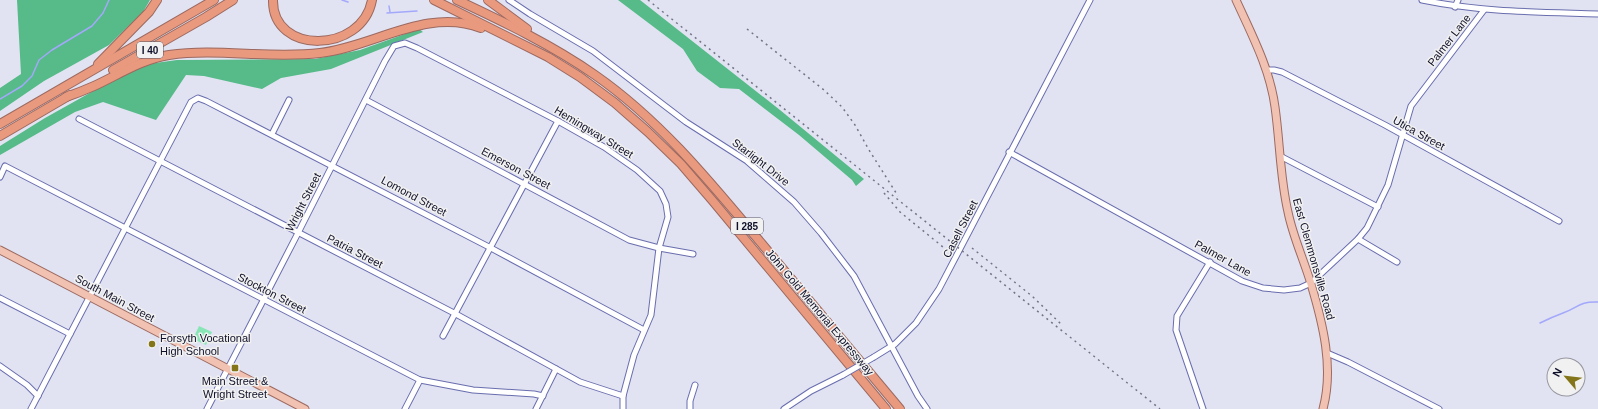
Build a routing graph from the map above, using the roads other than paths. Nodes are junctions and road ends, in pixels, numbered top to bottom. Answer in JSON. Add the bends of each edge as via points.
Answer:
{"nodes":[{"id":1,"x":157,"y":0,"type":"edge"},
{"id":2,"x":214,"y":0,"type":"edge"},
{"id":3,"x":233,"y":0,"type":"edge"},
{"id":4,"x":273,"y":0,"type":"edge"},
{"id":5,"x":372,"y":0,"type":"edge"},
{"id":6,"x":434,"y":0,"type":"edge"},
{"id":7,"x":457,"y":0,"type":"edge"},
{"id":8,"x":488,"y":0,"type":"edge"},
{"id":9,"x":509,"y":0,"type":"edge"},
{"id":10,"x":1090,"y":0,"type":"edge"},
{"id":11,"x":1422,"y":0,"type":"edge"},
{"id":12,"x":1458,"y":0,"type":"edge"},
{"id":13,"x":1236,"y":1,"type":"edge"},
{"id":14,"x":1455,"y":6,"type":"junction"},
{"id":15,"x":1484,"y":10,"type":"junction"},
{"id":16,"x":1598,"y":14,"type":"edge"},
{"id":17,"x":522,"y":44,"type":"junction"},
{"id":18,"x":396,"y":45,"type":"joint"},
{"id":19,"x":576,"y":62,"type":"junction"},
{"id":20,"x":1266,"y":70,"type":"junction"},
{"id":21,"x":91,"y":71,"type":"junction"},
{"id":22,"x":66,"y":97,"type":"junction"},
{"id":23,"x":289,"y":100,"type":"dead end"},
{"id":24,"x":366,"y":100,"type":"junction"},
{"id":25,"x":79,"y":119,"type":"dead end"},
{"id":26,"x":558,"y":121,"type":"junction"},
{"id":27,"x":0,"y":124,"type":"edge"},
{"id":28,"x":272,"y":134,"type":"junction"},
{"id":29,"x":1403,"y":135,"type":"junction"},
{"id":30,"x":0,"y":136,"type":"edge"},
{"id":31,"x":1009,"y":152,"type":"junction"},
{"id":32,"x":1280,"y":156,"type":"junction"},
{"id":33,"x":160,"y":161,"type":"junction"},
{"id":34,"x":333,"y":165,"type":"junction"},
{"id":35,"x":0,"y":177,"type":"edge"},
{"id":36,"x":524,"y":183,"type":"junction"},
{"id":37,"x":1378,"y":207,"type":"junction"},
{"id":38,"x":1559,"y":221,"type":"dead end"},
{"id":39,"x":125,"y":228,"type":"junction"},
{"id":40,"x":298,"y":234,"type":"junction"},
{"id":41,"x":1358,"y":240,"type":"junction"},
{"id":42,"x":489,"y":247,"type":"junction"},
{"id":43,"x":659,"y":248,"type":"junction"},
{"id":44,"x":0,"y":250,"type":"edge"},
{"id":45,"x":693,"y":254,"type":"dead end"},
{"id":46,"x":1210,"y":262,"type":"junction"},
{"id":47,"x":1396,"y":262,"type":"dead end"},
{"id":48,"x":1311,"y":283,"type":"junction"},
{"id":49,"x":90,"y":297,"type":"junction"},
{"id":50,"x":0,"y":298,"type":"edge"},
{"id":51,"x":264,"y":300,"type":"junction"},
{"id":52,"x":454,"y":313,"type":"junction"},
{"id":53,"x":644,"y":330,"type":"junction"},
{"id":54,"x":70,"y":334,"type":"junction"},
{"id":55,"x":442,"y":336,"type":"dead end"},
{"id":56,"x":890,"y":346,"type":"junction"},
{"id":57,"x":1327,"y":353,"type":"junction"},
{"id":58,"x":0,"y":366,"type":"edge"},
{"id":59,"x":228,"y":369,"type":"junction"},
{"id":60,"x":556,"y":369,"type":"junction"},
{"id":61,"x":420,"y":380,"type":"junction"},
{"id":62,"x":695,"y":385,"type":"dead end"},
{"id":63,"x":38,"y":396,"type":"junction"},
{"id":64,"x":543,"y":396,"type":"junction"},
{"id":65,"x":623,"y":396,"type":"junction"},
{"id":66,"x":31,"y":409,"type":"edge"},
{"id":67,"x":207,"y":409,"type":"edge"},
{"id":68,"x":305,"y":409,"type":"edge"},
{"id":69,"x":405,"y":409,"type":"edge"},
{"id":70,"x":536,"y":409,"type":"edge"},
{"id":71,"x":623,"y":409,"type":"edge"},
{"id":72,"x":690,"y":409,"type":"edge"},
{"id":73,"x":784,"y":409,"type":"edge"},
{"id":74,"x":886,"y":409,"type":"edge"},
{"id":75,"x":900,"y":409,"type":"edge"},
{"id":76,"x":928,"y":409,"type":"edge"},
{"id":77,"x":1203,"y":409,"type":"edge"},
{"id":78,"x":1323,"y":409,"type":"edge"},
{"id":79,"x":1439,"y":409,"type":"edge"}],
"edges":[{"from":1,"to":21,"type":"highway","via":[[149,12]]},
{"from":2,"to":21,"type":"highway","number":"I 40"},
{"from":3,"to":22,"type":"highway","number":"I 40"},
{"from":4,"to":5,"type":"highway","via":[[276,16],[287,31],[298,38],[318,41],[335,39],[354,31],[366,17]]},
{"from":6,"to":17,"type":"highway","name":"John Gold Memorial Expressway","number":"I 285"},
{"from":7,"to":19,"type":"highway","name":"John Gold Memorial Expressway","number":"I 285","via":[[506,23]]},
{"from":8,"to":19,"type":"highway"},
{"from":9,"to":56,"type":"street","name":"Starlight Drive","via":[[593,51],[686,122],[747,161],[794,202],[854,276]]},
{"from":10,"to":31,"type":"street","name":"Casell Street"},
{"from":11,"to":14,"type":"street"},
{"from":12,"to":14,"type":"street"},
{"from":13,"to":20,"type":"main road","name":"East Clemmonsville Road","via":[[1254,35]]},
{"from":14,"to":15,"type":"street"},
{"from":15,"to":16,"type":"street"},
{"from":15,"to":29,"type":"street","name":"Palmer Lane","via":[[1411,106]]},
{"from":17,"to":22,"type":"highway","via":[[475,26],[435,23],[412,26],[350,47],[320,53],[169,55],[151,59]]},
{"from":17,"to":74,"type":"highway","name":"John Gold Memorial Expressway","number":"I 285","via":[[580,77],[615,103],[681,164]]},
{"from":18,"to":24,"type":"street","name":"Wright Street"},
{"from":18,"to":26,"type":"street","name":"Hemingway Street","via":[[405,43],[417,48]]},
{"from":19,"to":75,"type":"highway","name":"John Gold Memorial Expressway","number":"I 285","via":[[652,120],[678,146]]},
{"from":20,"to":29,"type":"street","name":"Utica Street","via":[[1282,72]]},
{"from":20,"to":32,"type":"main road","name":"East Clemmonsville Road","via":[[1275,106]]},
{"from":21,"to":27,"type":"highway","number":"I 40"},
{"from":22,"to":30,"type":"highway","number":"I 40"},
{"from":23,"to":28,"type":"street"},
{"from":24,"to":34,"type":"street","name":"Wright Street"},
{"from":24,"to":36,"type":"street","name":"Emerson Street"},
{"from":25,"to":33,"type":"street","name":"Patria Street"},
{"from":26,"to":36,"type":"street"},
{"from":26,"to":43,"type":"street","name":"Hemingway Street","via":[[604,147],[637,170],[660,191],[668,217]]},
{"from":28,"to":33,"type":"street","name":"Lomond Street","via":[[198,98],[191,102]]},
{"from":28,"to":34,"type":"street","name":"Lomond Street"},
{"from":29,"to":37,"type":"street","name":"Palmer Lane","via":[[1388,185]]},
{"from":29,"to":38,"type":"street","name":"Utica Street"},
{"from":31,"to":46,"type":"street","name":"Palmer Lane"},
{"from":31,"to":56,"type":"street","name":"Casell Street","via":[[939,289],[916,324]]},
{"from":32,"to":37,"type":"street"},
{"from":32,"to":48,"type":"main road","name":"East Clemmonsville Road","via":[[1288,213]]},
{"from":33,"to":39,"type":"street"},
{"from":33,"to":40,"type":"street","name":"Patria Street"},
{"from":34,"to":40,"type":"street","name":"Wright Street"},
{"from":34,"to":42,"type":"street","name":"Lomond Street"},
{"from":35,"to":39,"type":"street","name":"Stockton Street","via":[[5,166]]},
{"from":36,"to":42,"type":"street"},
{"from":36,"to":43,"type":"street","name":"Emerson Street","via":[[629,240]]},
{"from":37,"to":41,"type":"street","name":"Palmer Lane","via":[[1368,228]]},
{"from":39,"to":49,"type":"street"},
{"from":39,"to":51,"type":"street","name":"Stockton Street"},
{"from":40,"to":51,"type":"street","name":"Wright Street"},
{"from":40,"to":52,"type":"street","name":"Patria Street"},
{"from":41,"to":47,"type":"street"},
{"from":41,"to":48,"type":"street","name":"Palmer Lane"},
{"from":42,"to":52,"type":"street"},
{"from":42,"to":53,"type":"street","name":"Lomond Street"},
{"from":43,"to":45,"type":"street","name":"Emerson Street"},
{"from":43,"to":53,"type":"street","name":"Hemingway Street","via":[[650,315]]},
{"from":44,"to":49,"type":"main road","name":"South Main Street"},
{"from":46,"to":48,"type":"street","name":"Palmer Lane","via":[[1242,281],[1263,288],[1284,290],[1300,288]]},
{"from":46,"to":77,"type":"street","via":[[1177,316],[1176,330]]},
{"from":48,"to":57,"type":"main road","name":"East Clemmonsville Road"},
{"from":49,"to":54,"type":"street"},
{"from":49,"to":59,"type":"main road","name":"South Main Street"},
{"from":50,"to":54,"type":"street"},
{"from":51,"to":59,"type":"street","name":"Wright Street"},
{"from":51,"to":61,"type":"street","name":"Stockton Street"},
{"from":52,"to":55,"type":"street"},
{"from":52,"to":60,"type":"street","name":"Patria Street"},
{"from":53,"to":65,"type":"street","name":"Hemingway Street"},
{"from":54,"to":63,"type":"street"},
{"from":56,"to":73,"type":"street","name":"Casell Street","bridge":true},
{"from":56,"to":76,"type":"street","name":"Starlight Drive"},
{"from":57,"to":78,"type":"main road","name":"East Clemmonsville Road"},
{"from":57,"to":79,"type":"street"},
{"from":58,"to":63,"type":"street"},
{"from":59,"to":67,"type":"street","name":"Wright Street"},
{"from":59,"to":68,"type":"main road","name":"South Main Street"},
{"from":60,"to":64,"type":"street"},
{"from":60,"to":65,"type":"street","name":"Patria Street","via":[[580,382]]},
{"from":61,"to":64,"type":"street","name":"Stockton Street","via":[[473,390]]},
{"from":61,"to":69,"type":"street"},
{"from":62,"to":72,"type":"street"},
{"from":63,"to":66,"type":"street"},
{"from":64,"to":70,"type":"street"},
{"from":65,"to":71,"type":"street","name":"Hemingway Street"}]}
